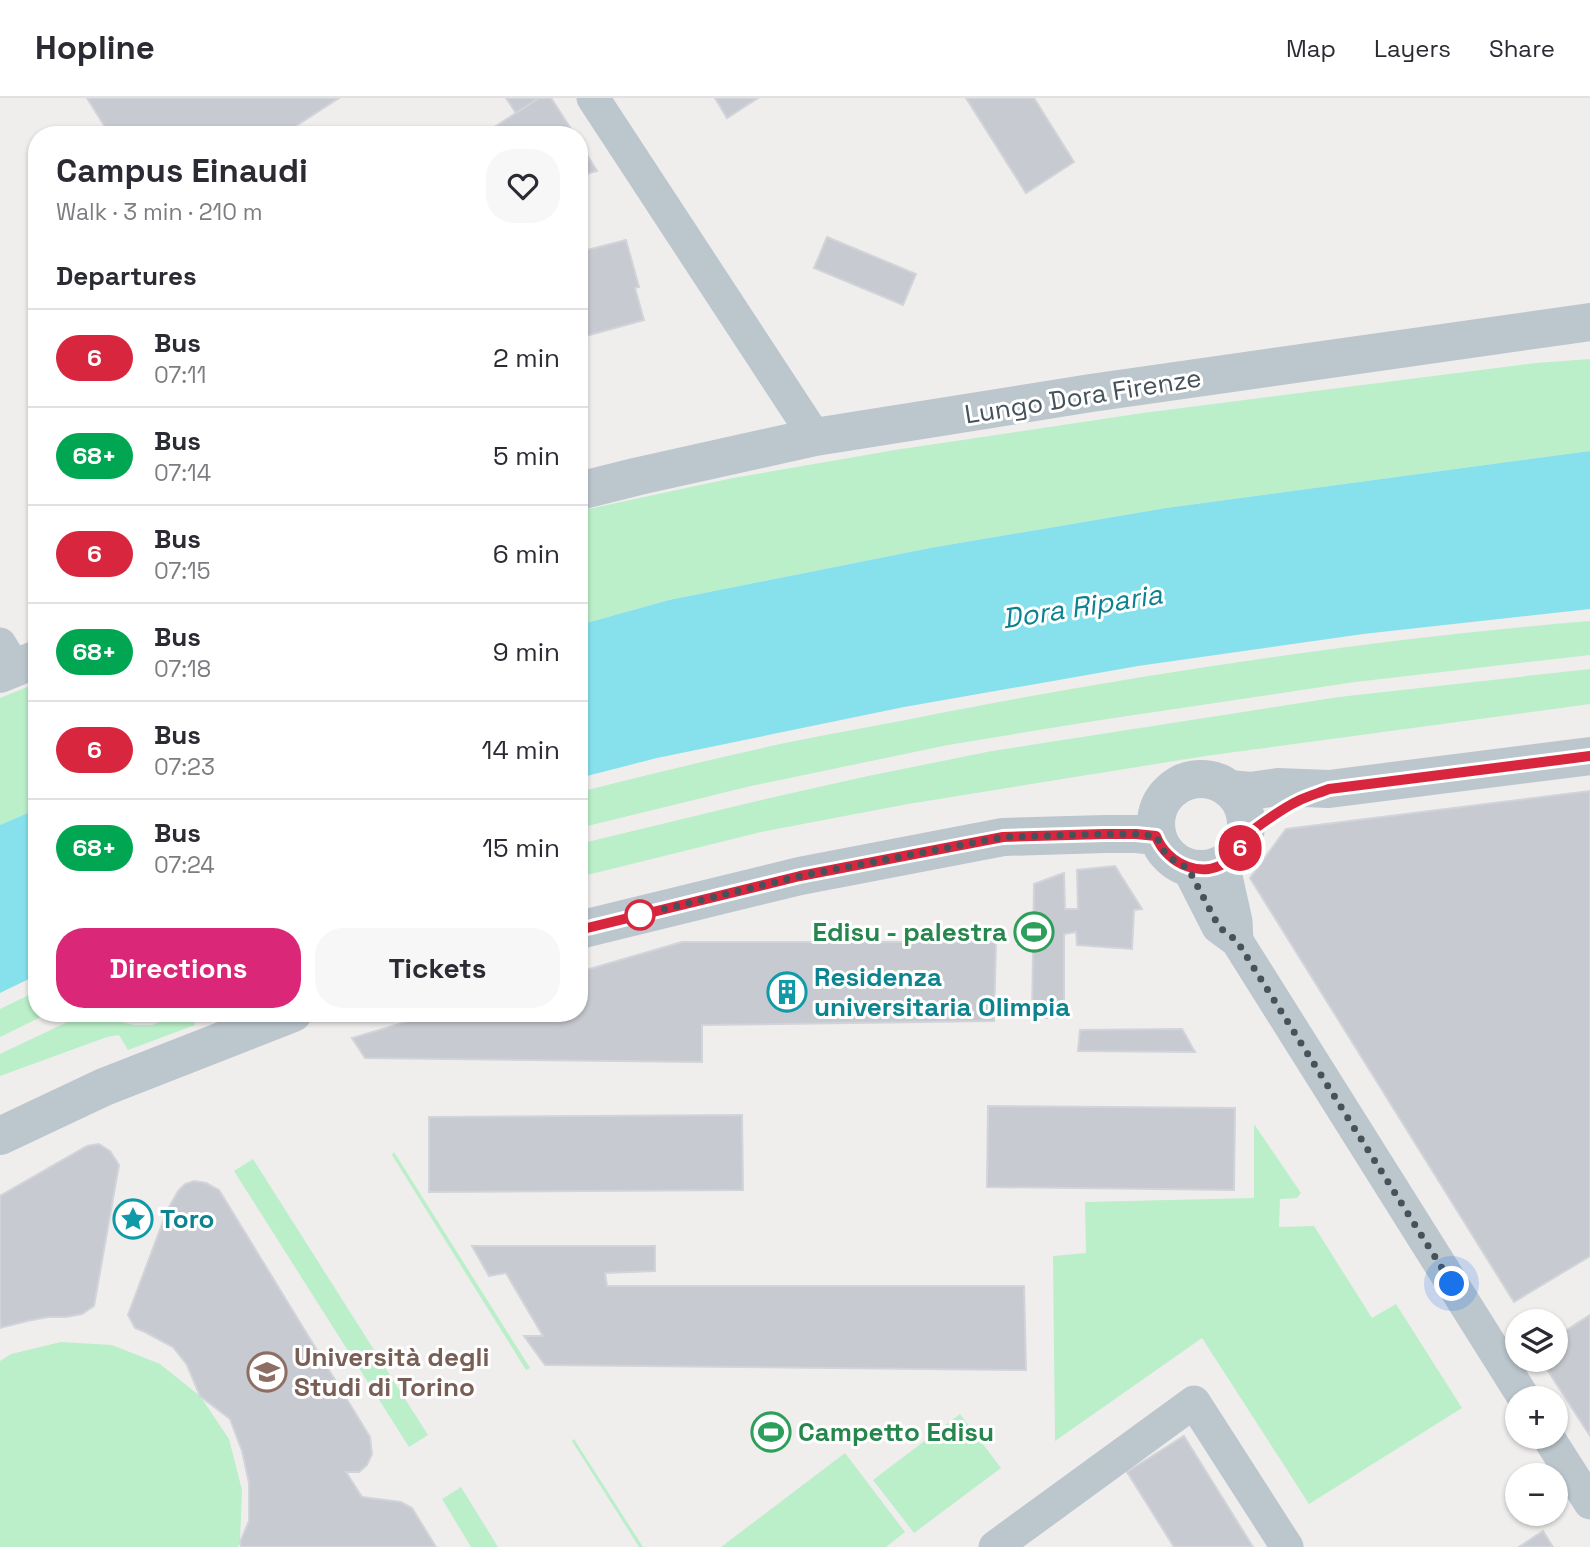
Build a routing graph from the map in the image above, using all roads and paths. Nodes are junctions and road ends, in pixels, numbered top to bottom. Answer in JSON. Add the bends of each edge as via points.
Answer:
{"nodes":[{"id":1,"x":593,"y":98,"type":"edge"},
{"id":2,"x":1590,"y":322,"type":"edge"},
{"id":3,"x":815,"y":437,"type":"junction"},
{"id":4,"x":588,"y":489,"type":"edge"},
{"id":5,"x":1590,"y":756,"type":"edge"},
{"id":6,"x":1230,"y":789,"type":"junction"},
{"id":7,"x":1329,"y":789,"type":"junction"},
{"id":8,"x":1156,"y":836,"type":"junction"},
{"id":9,"x":1219,"y":856,"type":"junction"},
{"id":10,"x":588,"y":928,"type":"edge"},
{"id":11,"x":270,"y":1022,"type":"edge"},
{"id":12,"x":0,"y":1136,"type":"edge"},
{"id":13,"x":1516,"y":1386,"type":"edge"},
{"id":14,"x":1556,"y":1449,"type":"edge"},
{"id":15,"x":1590,"y":1503,"type":"edge"},
{"id":16,"x":995,"y":1547,"type":"edge"},
{"id":17,"x":1287,"y":1547,"type":"edge"}],
"edges":[{"from":1,"to":3,"type":"street"},
{"from":2,"to":3,"type":"street","name":"Lungo Dora Firenze"},
{"from":3,"to":4,"type":"street","name":"Lungo Dora Firenze"},
{"from":5,"to":7,"type":"street"},
{"from":6,"to":7,"type":"street"},
{"from":6,"to":8,"type":"street","via":[[1205,778],[1174,786],[1156,812]]},
{"from":6,"to":9,"type":"street","via":[[1247,819]]},
{"from":7,"to":9,"type":"street","via":[[1298,801]]},
{"from":8,"to":9,"type":"street","via":[[1176,862]]},
{"from":8,"to":10,"type":"street","via":[[1003,837],[800,876]]},
{"from":9,"to":13,"type":"street","via":[[1219,927],[1237,941]]},
{"from":11,"to":12,"type":"street","via":[[104,1087]]},
{"from":14,"to":15,"type":"street"},
{"from":16,"to":17,"type":"street","via":[[1194,1402]]}]}
